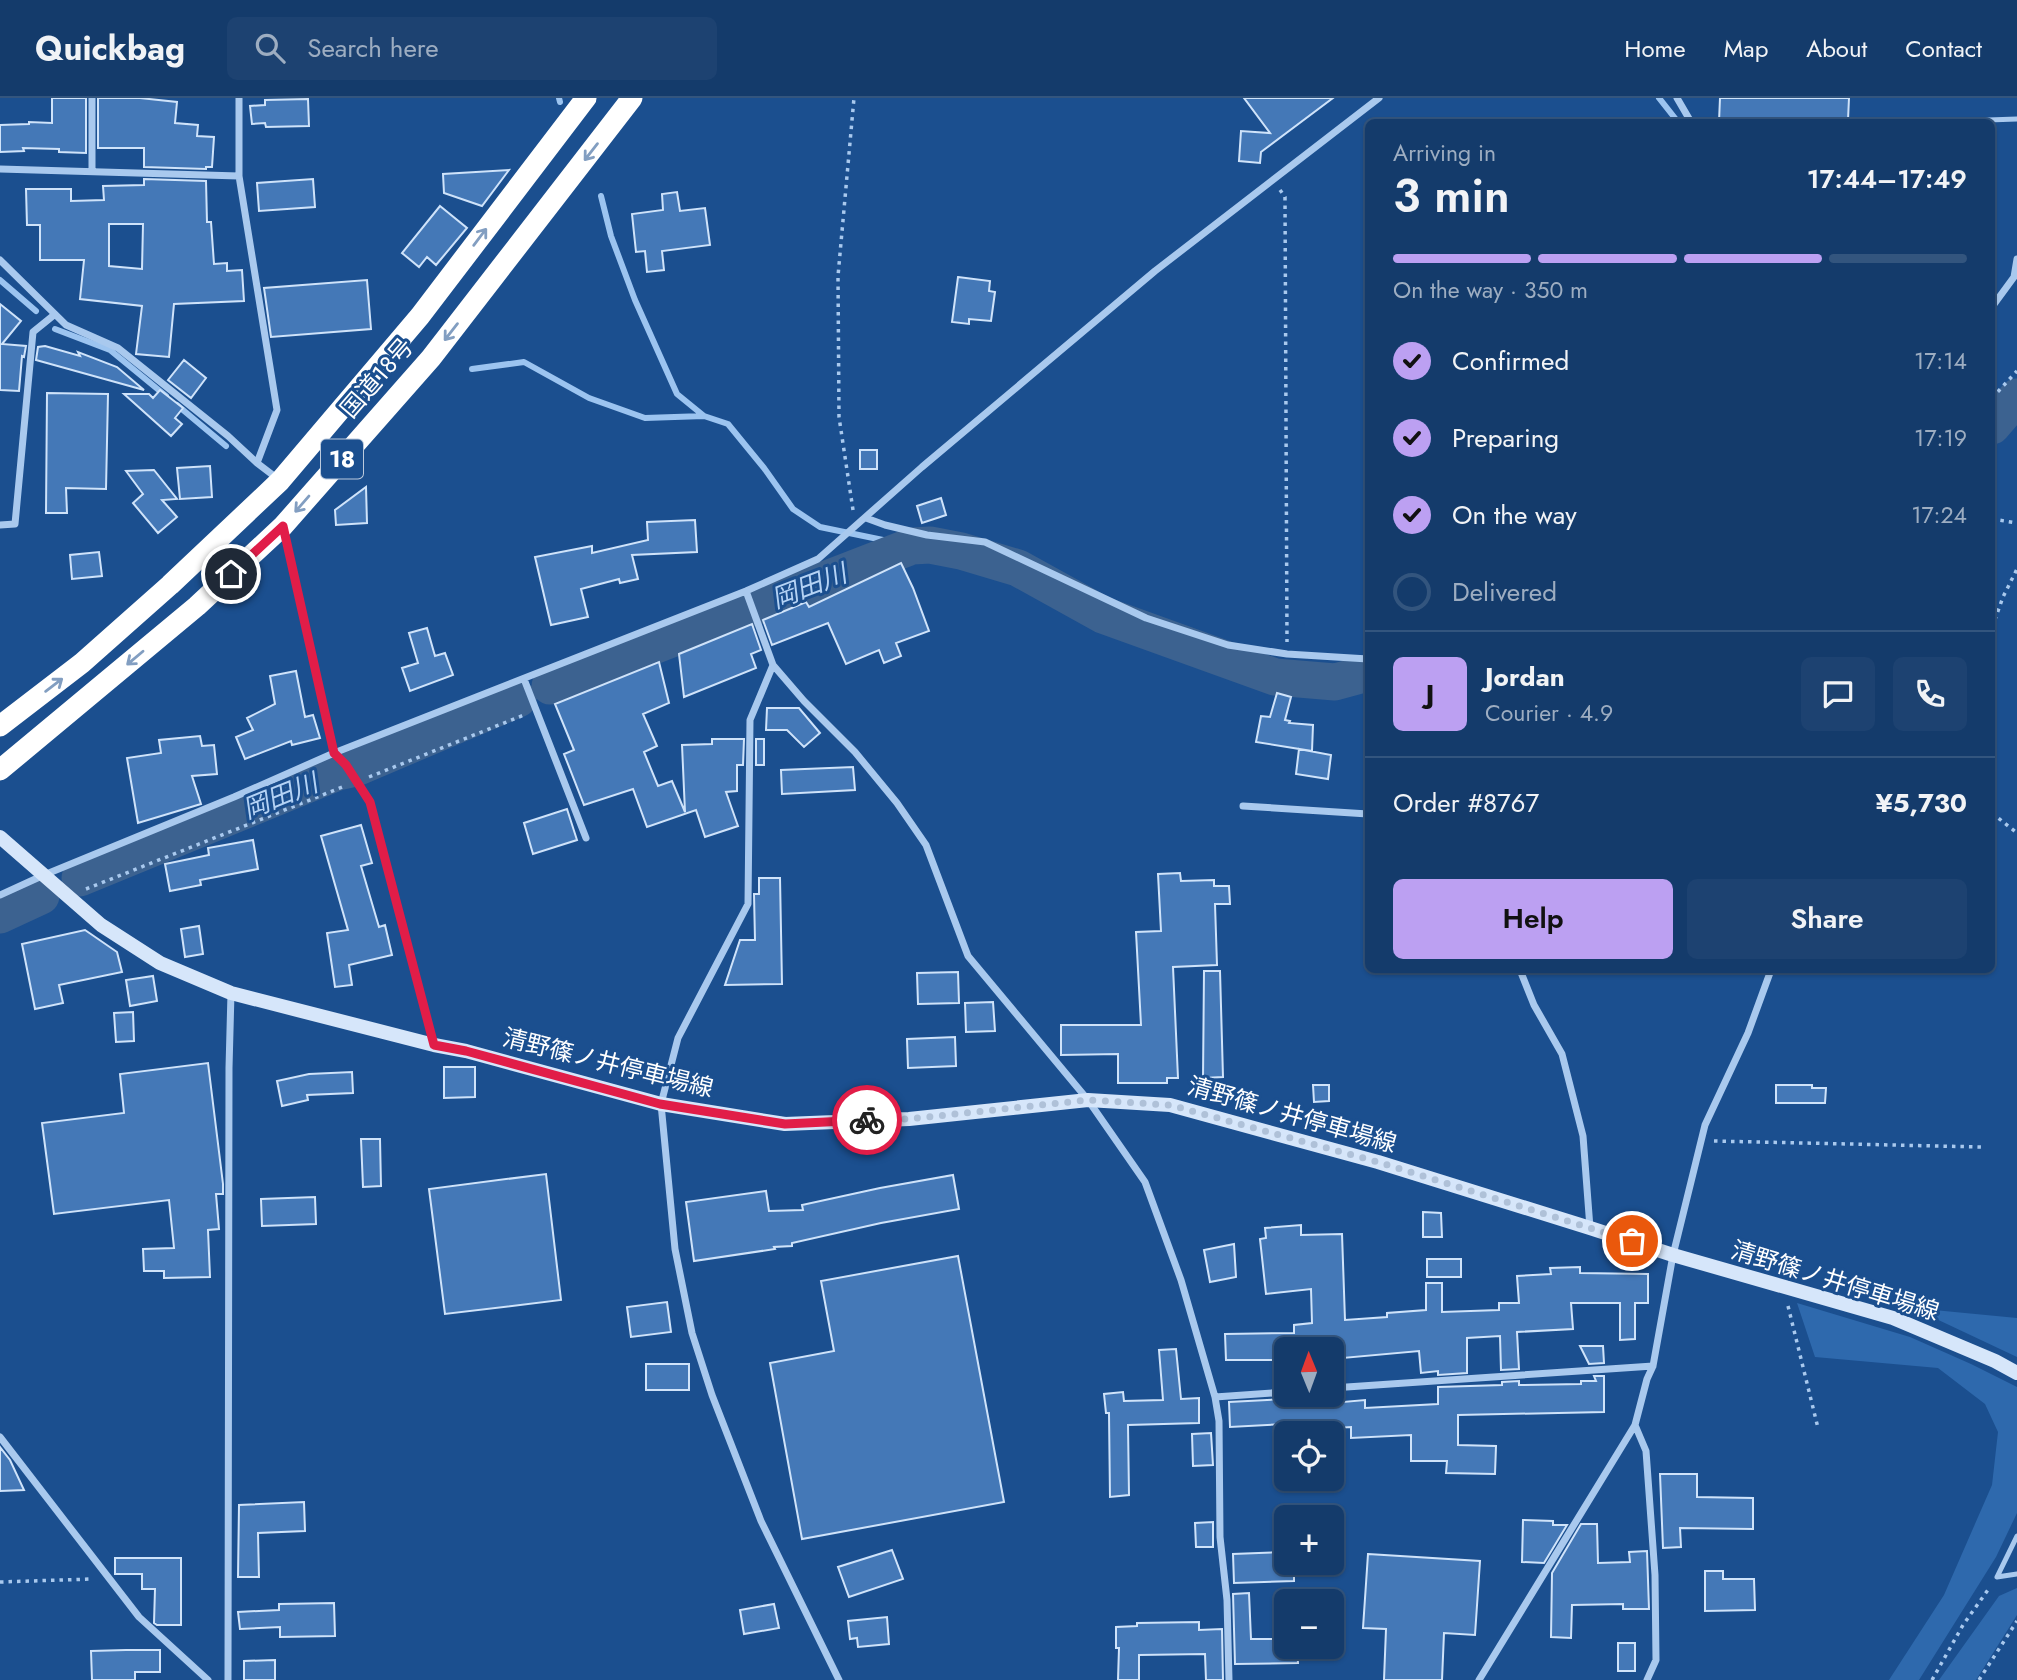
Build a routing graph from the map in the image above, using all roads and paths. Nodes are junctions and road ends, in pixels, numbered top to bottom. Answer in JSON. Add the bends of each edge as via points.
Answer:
{"nodes":[{"id":1,"x":92,"y":98,"type":"edge"},
{"id":2,"x":239,"y":98,"type":"edge"},
{"id":3,"x":586,"y":98,"type":"edge"},
{"id":4,"x":632,"y":98,"type":"edge"},
{"id":5,"x":854,"y":98,"type":"edge"},
{"id":6,"x":1379,"y":98,"type":"edge"},
{"id":7,"x":1677,"y":98,"type":"edge"},
{"id":8,"x":1689,"y":119,"type":"edge"},
{"id":9,"x":2017,"y":119,"type":"edge"},
{"id":10,"x":1995,"y":120,"type":"edge"},
{"id":11,"x":0,"y":169,"type":"edge"},
{"id":12,"x":92,"y":171,"type":"junction"},
{"id":13,"x":239,"y":176,"type":"junction"},
{"id":14,"x":1272,"y":179,"type":"junction"},
{"id":15,"x":2017,"y":259,"type":"edge"},
{"id":16,"x":0,"y":260,"type":"edge"},
{"id":17,"x":1995,"y":303,"type":"edge"},
{"id":18,"x":54,"y":315,"type":"junction"},
{"id":19,"x":2017,"y":371,"type":"edge"},
{"id":20,"x":1995,"y":395,"type":"edge"},
{"id":21,"x":257,"y":463,"type":"junction"},
{"id":22,"x":280,"y":481,"type":"junction"},
{"id":23,"x":866,"y":518,"type":"junction"},
{"id":24,"x":1995,"y":519,"type":"edge"},
{"id":25,"x":2017,"y":523,"type":"edge"},
{"id":26,"x":0,"y":525,"type":"edge"},
{"id":27,"x":283,"y":526,"type":"junction"},
{"id":28,"x":854,"y":527,"type":"junction"},
{"id":29,"x":2017,"y":569,"type":"edge"},
{"id":30,"x":746,"y":592,"type":"junction"},
{"id":31,"x":1995,"y":620,"type":"edge"},
{"id":32,"x":1287,"y":654,"type":"junction"},
{"id":33,"x":1365,"y":659,"type":"edge"},
{"id":34,"x":773,"y":665,"type":"junction"},
{"id":35,"x":524,"y":679,"type":"junction"},
{"id":36,"x":536,"y":710,"type":"junction"},
{"id":37,"x":0,"y":726,"type":"edge"},
{"id":38,"x":334,"y":753,"type":"junction"},
{"id":39,"x":0,"y":770,"type":"edge"},
{"id":40,"x":355,"y":778,"type":"junction"},
{"id":41,"x":1243,"y":806,"type":"dead end"},
{"id":42,"x":1365,"y":814,"type":"edge"},
{"id":43,"x":1995,"y":815,"type":"edge"},
{"id":44,"x":2017,"y":833,"type":"edge"},
{"id":45,"x":0,"y":837,"type":"edge"},
{"id":46,"x":586,"y":838,"type":"dead end"},
{"id":47,"x":44,"y":875,"type":"junction"},
{"id":48,"x":84,"y":889,"type":"dead end"},
{"id":49,"x":0,"y":895,"type":"edge"},
{"id":50,"x":1521,"y":973,"type":"edge"},
{"id":51,"x":1770,"y":973,"type":"edge"},
{"id":52,"x":231,"y":993,"type":"junction"},
{"id":53,"x":434,"y":1045,"type":"junction"},
{"id":54,"x":1088,"y":1100,"type":"junction"},
{"id":55,"x":660,"y":1104,"type":"junction"},
{"id":56,"x":1701,"y":1141,"type":"junction"},
{"id":57,"x":1983,"y":1147,"type":"dead end"},
{"id":58,"x":1590,"y":1228,"type":"junction"},
{"id":59,"x":1673,"y":1255,"type":"junction"},
{"id":60,"x":1783,"y":1287,"type":"junction"},
{"id":61,"x":1653,"y":1366,"type":"junction"},
{"id":62,"x":2017,"y":1373,"type":"edge"},
{"id":63,"x":1344,"y":1387,"type":"edge"},
{"id":64,"x":1274,"y":1393,"type":"edge"},
{"id":65,"x":1215,"y":1396,"type":"junction"},
{"id":66,"x":1635,"y":1424,"type":"junction"},
{"id":67,"x":1818,"y":1428,"type":"dead end"},
{"id":68,"x":0,"y":1437,"type":"edge"},
{"id":69,"x":2017,"y":1536,"type":"edge"},
{"id":70,"x":2017,"y":1574,"type":"edge"},
{"id":71,"x":1997,"y":1577,"type":"junction"},
{"id":72,"x":109,"y":1578,"type":"junction"},
{"id":73,"x":0,"y":1582,"type":"edge"},
{"id":74,"x":2017,"y":1621,"type":"edge"},
{"id":75,"x":208,"y":1680,"type":"edge"},
{"id":76,"x":228,"y":1680,"type":"edge"},
{"id":77,"x":839,"y":1680,"type":"edge"},
{"id":78,"x":1229,"y":1680,"type":"edge"},
{"id":79,"x":1479,"y":1680,"type":"edge"},
{"id":80,"x":1647,"y":1680,"type":"edge"},
{"id":81,"x":1932,"y":1680,"type":"edge"},
{"id":82,"x":1979,"y":1680,"type":"edge"}],
"edges":[{"from":1,"to":12,"type":"street"},
{"from":2,"to":13,"type":"street"},
{"from":22,"to":3,"type":"highway","name":"国道18号","number":"18","one_way":true,"via":[[420,316]]},
{"from":4,"to":27,"type":"highway","name":"国道18号","number":"18","one_way":true,"via":[[431,358]]},
{"from":5,"to":28,"type":"path","via":[[838,276],[839,417]]},
{"from":6,"to":14,"type":"street"},
{"from":7,"to":8,"type":"street"},
{"from":9,"to":10,"type":"lane"},
{"from":11,"to":12,"type":"street"},
{"from":12,"to":13,"type":"street"},
{"from":13,"to":21,"type":"street","via":[[278,410]]},
{"from":14,"to":23,"type":"street","via":[[1155,271]]},
{"from":14,"to":32,"type":"path","via":[[1285,197]]},
{"from":15,"to":17,"type":"street","via":[[2014,276]]},
{"from":16,"to":18,"type":"street"},
{"from":18,"to":21,"type":"street","via":[[118,348]]},
{"from":18,"to":26,"type":"street","via":[[33,332],[15,523]]},
{"from":19,"to":20,"type":"path"},
{"from":21,"to":22,"type":"street"},
{"from":37,"to":22,"type":"highway","name":"国道18号","number":"18","one_way":true,"via":[[82,663]]},
{"from":23,"to":28,"type":"street"},
{"from":23,"to":32,"type":"street","via":[[927,535],[985,542],[1146,618],[1228,645]]},
{"from":24,"to":25,"type":"path"},
{"from":27,"to":38,"type":"street"},
{"from":27,"to":39,"type":"highway","name":"国道18号","number":"18","one_way":true,"via":[[197,606]]},
{"from":28,"to":30,"type":"street","via":[[818,559]]},
{"from":29,"to":31,"type":"path"},
{"from":30,"to":34,"type":"street"},
{"from":30,"to":35,"type":"street"},
{"from":32,"to":33,"type":"street"},
{"from":34,"to":54,"type":"street","via":[[897,803],[926,845],[968,956]]},
{"from":34,"to":55,"type":"street","via":[[750,720],[748,904],[678,1038]]},
{"from":35,"to":36,"type":"street"},
{"from":35,"to":38,"type":"street"},
{"from":36,"to":40,"type":"path"},
{"from":36,"to":46,"type":"street"},
{"from":38,"to":40,"type":"street"},
{"from":38,"to":47,"type":"street"},
{"from":40,"to":48,"type":"path"},
{"from":40,"to":53,"type":"street","via":[[370,802]]},
{"from":41,"to":42,"type":"street"},
{"from":43,"to":44,"type":"path"},
{"from":45,"to":47,"type":"main road","name":"清野篠ノ井停車場線"},
{"from":47,"to":49,"type":"street"},
{"from":47,"to":52,"type":"main road","name":"清野篠ノ井停車場線","via":[[102,925],[160,963]]},
{"from":50,"to":58,"type":"street","via":[[1562,1054],[1583,1136]]},
{"from":51,"to":56,"type":"street"},
{"from":52,"to":53,"type":"main road","name":"清野篠ノ井停車場線"},
{"from":52,"to":76,"type":"street"},
{"from":53,"to":55,"type":"main road","name":"清野篠ノ井停車場線"},
{"from":54,"to":55,"type":"main road","name":"清野篠ノ井停車場線","via":[[909,1119],[785,1124]]},
{"from":54,"to":58,"type":"main road","name":"清野篠ノ井停車場線","via":[[1170,1105],[1378,1162]]},
{"from":54,"to":65,"type":"street","via":[[1145,1182],[1181,1280]]},
{"from":55,"to":77,"type":"street","via":[[676,1249],[692,1333],[761,1521]]},
{"from":56,"to":57,"type":"path"},
{"from":56,"to":59,"type":"street"},
{"from":58,"to":59,"type":"main road","name":"清野篠ノ井停車場線"},
{"from":59,"to":60,"type":"main road","name":"清野篠ノ井停車場線"},
{"from":59,"to":61,"type":"street"},
{"from":60,"to":62,"type":"main road","name":"清野篠ノ井停車場線","via":[[1893,1318]]},
{"from":60,"to":67,"type":"path"},
{"from":61,"to":63,"type":"street"},
{"from":61,"to":66,"type":"street"},
{"from":64,"to":65,"type":"street"},
{"from":65,"to":78,"type":"street"},
{"from":66,"to":79,"type":"street"},
{"from":66,"to":80,"type":"street","via":[[1646,1451],[1655,1575],[1656,1660]]},
{"from":68,"to":72,"type":"street"},
{"from":69,"to":71,"type":"lane"},
{"from":70,"to":71,"type":"lane"},
{"from":71,"to":81,"type":"path"},
{"from":72,"to":73,"type":"path"},
{"from":72,"to":75,"type":"street","via":[[139,1617]]},
{"from":74,"to":82,"type":"path"}]}
